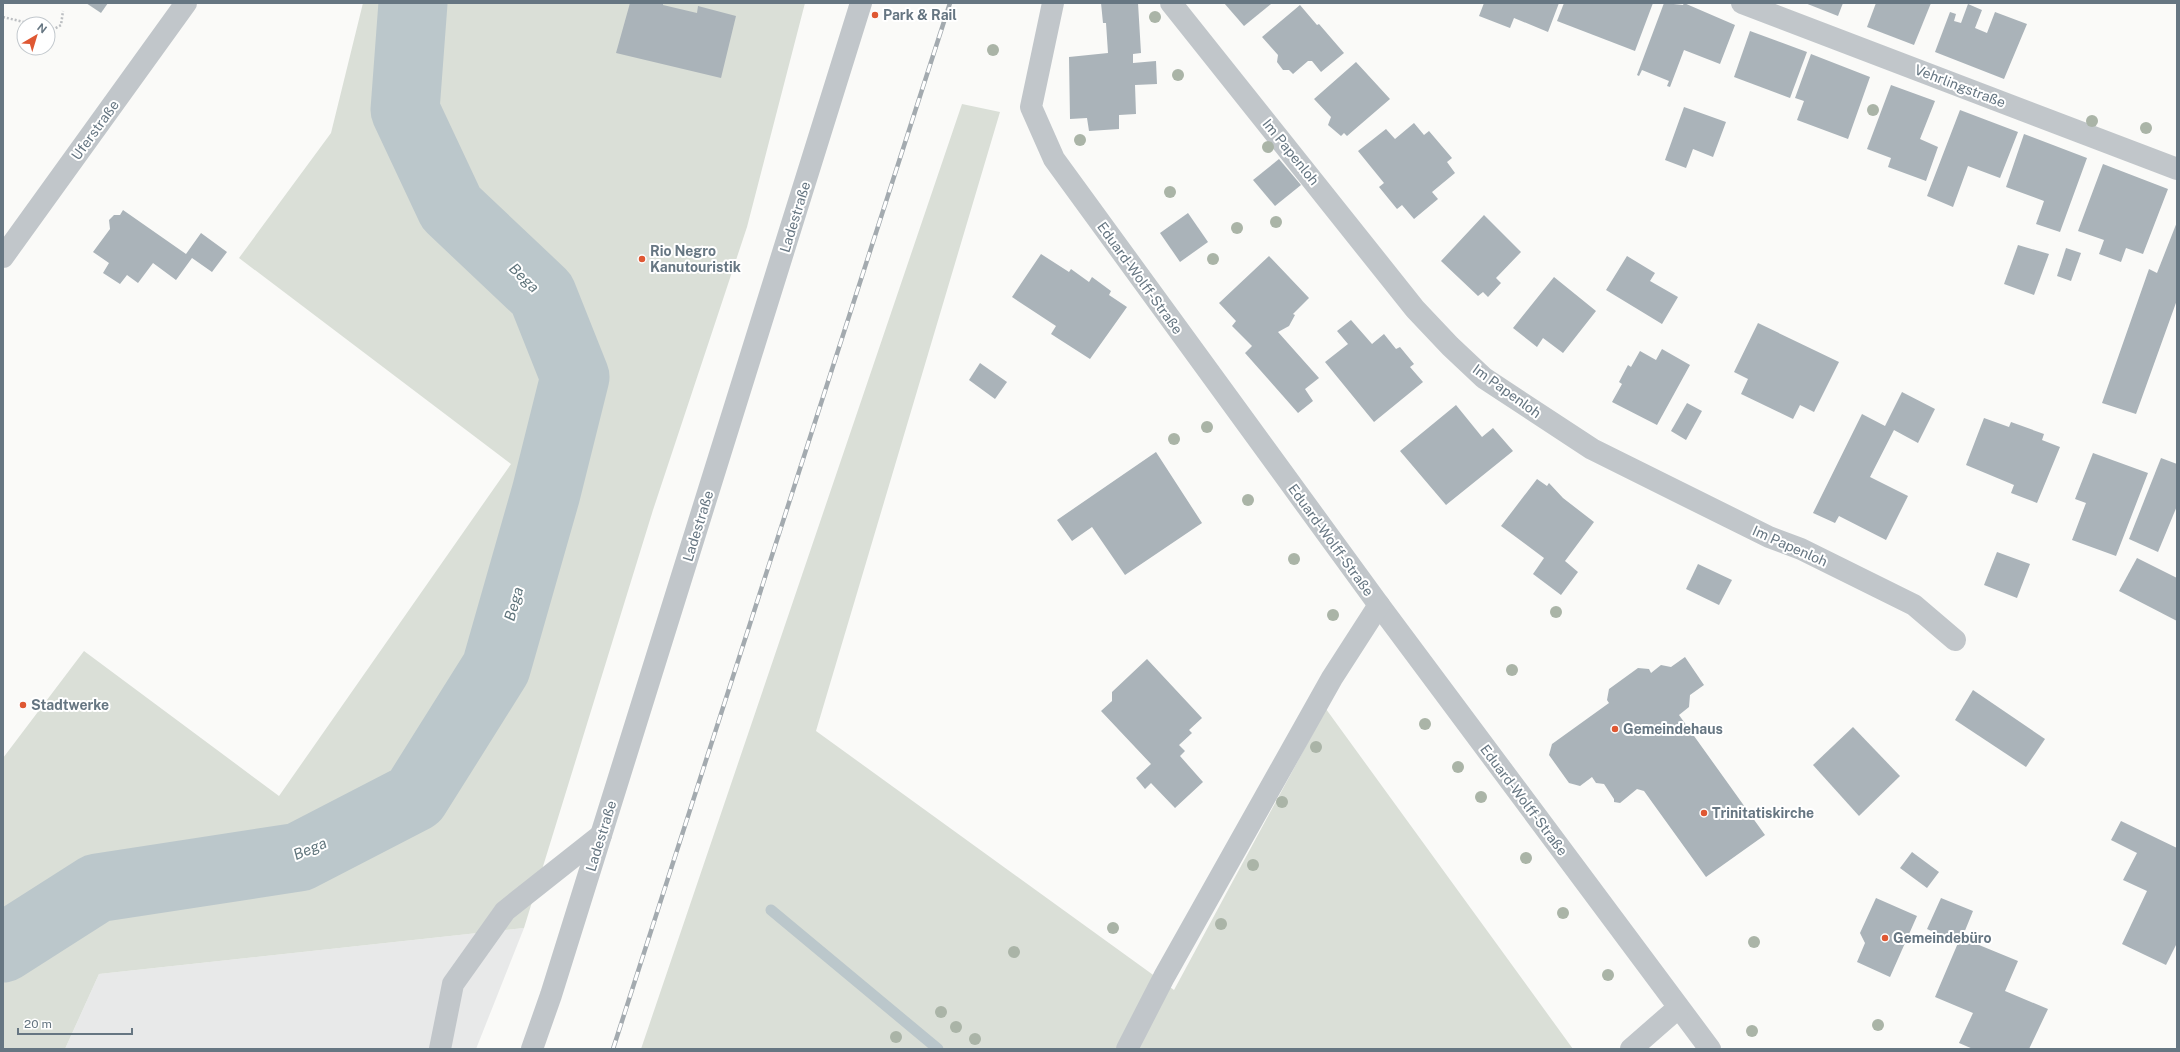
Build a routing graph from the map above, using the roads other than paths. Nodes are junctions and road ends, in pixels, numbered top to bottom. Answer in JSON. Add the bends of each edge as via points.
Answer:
{"nodes":[{"id":1,"x":186,"y":3,"type":"edge"},
{"id":2,"x":861,"y":3,"type":"edge"},
{"id":3,"x":1054,"y":3,"type":"edge"},
{"id":4,"x":1171,"y":3,"type":"edge"},
{"id":5,"x":1742,"y":3,"type":"edge"},
{"id":6,"x":2177,"y":169,"type":"edge"},
{"id":7,"x":3,"y":257,"type":"edge"},
{"id":8,"x":1379,"y":605,"type":"junction"},
{"id":9,"x":1955,"y":640,"type":"dead end"},
{"id":10,"x":601,"y":835,"type":"junction"},
{"id":11,"x":1678,"y":1008,"type":"junction"},
{"id":12,"x":440,"y":1049,"type":"edge"},
{"id":13,"x":532,"y":1049,"type":"edge"},
{"id":14,"x":1127,"y":1049,"type":"edge"},
{"id":15,"x":1631,"y":1049,"type":"edge"},
{"id":16,"x":1710,"y":1049,"type":"edge"}],
"edges":[{"from":1,"to":7,"type":"street","name":"Uferstraße"},
{"from":2,"to":10,"type":"street","name":"Ladestraße"},
{"from":3,"to":8,"type":"street","name":"Eduard-Wolff-Straße","via":[[1031,107],[1054,159]]},
{"from":4,"to":9,"type":"street","name":"Im Papenloh","via":[[1415,308],[1484,378],[1592,449],[1769,537],[1801,549],[1914,605]]},
{"from":5,"to":6,"type":"street","name":"Vehrlingstraße"},
{"from":8,"to":11,"type":"street","name":"Eduard-Wolff-Straße"},
{"from":8,"to":14,"type":"street","via":[[1332,678],[1164,977]]},
{"from":10,"to":12,"type":"street","via":[[505,911],[453,984]]},
{"from":10,"to":13,"type":"street","name":"Ladestraße"},
{"from":11,"to":15,"type":"street"},
{"from":11,"to":16,"type":"street","name":"Eduard-Wolff-Straße"}]}
